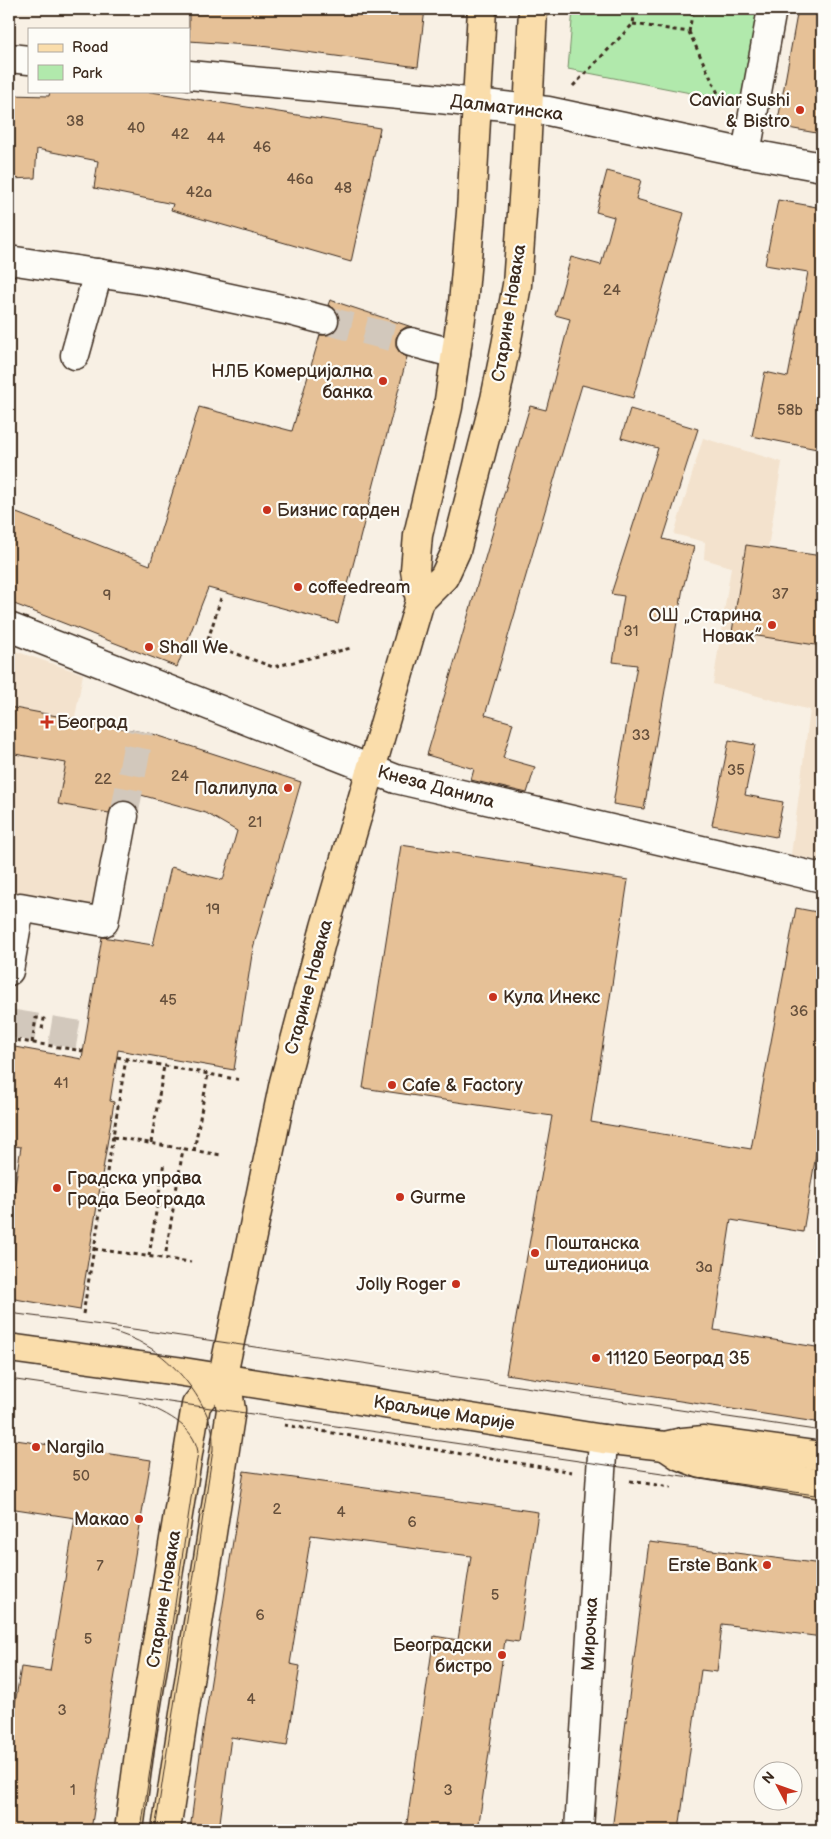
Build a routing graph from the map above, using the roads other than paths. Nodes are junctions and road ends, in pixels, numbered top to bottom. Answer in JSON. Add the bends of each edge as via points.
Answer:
{"nodes":[{"id":1,"x":482,"y":9,"type":"edge"},
{"id":2,"x":533,"y":9,"type":"edge"},
{"id":3,"x":772,"y":9,"type":"edge"},
{"id":4,"x":9,"y":58,"type":"edge"},
{"id":5,"x":28,"y":60,"type":"edge"},
{"id":6,"x":190,"y":75,"type":"edge"},
{"id":7,"x":477,"y":104,"type":"junction"},
{"id":8,"x":538,"y":110,"type":"junction"},
{"id":9,"x":746,"y":152,"type":"junction"},
{"id":10,"x":822,"y":166,"type":"edge"},
{"id":11,"x":9,"y":260,"type":"edge"},
{"id":12,"x":98,"y":273,"type":"junction"},
{"id":13,"x":324,"y":320,"type":"tunnel mouth"},
{"id":14,"x":411,"y":342,"type":"tunnel mouth"},
{"id":15,"x":456,"y":354,"type":"junction"},
{"id":16,"x":76,"y":355,"type":"dead end"},
{"id":17,"x":420,"y":601,"type":"junction"},
{"id":18,"x":9,"y":627,"type":"edge"},
{"id":19,"x":371,"y":770,"type":"junction"},
{"id":20,"x":124,"y":816,"type":"tunnel mouth"},
{"id":21,"x":822,"y":878,"type":"edge"},
{"id":22,"x":9,"y":971,"type":"edge"},
{"id":23,"x":9,"y":1348,"type":"edge"},
{"id":24,"x":222,"y":1380,"type":"junction"},
{"id":25,"x":604,"y":1439,"type":"junction"},
{"id":26,"x":665,"y":1446,"type":"junction"},
{"id":27,"x":822,"y":1456,"type":"edge"},
{"id":28,"x":822,"y":1484,"type":"edge"},
{"id":29,"x":128,"y":1830,"type":"edge"},
{"id":30,"x":166,"y":1830,"type":"edge"},
{"id":31,"x":579,"y":1830,"type":"edge"}],
"edges":[{"from":1,"to":7,"type":"main road","name":"Старине Новака"},
{"from":2,"to":8,"type":"main road","name":"Старине Новака"},
{"from":3,"to":9,"type":"street"},
{"from":4,"to":5,"type":"street"},
{"from":6,"to":7,"type":"street","name":"Далматинска"},
{"from":7,"to":8,"type":"street","name":"Далматинска"},
{"from":7,"to":15,"type":"main road","name":"Старине Новака","via":[[466,276]]},
{"from":8,"to":9,"type":"street","name":"Далматинска"},
{"from":8,"to":17,"type":"main road","name":"Старине Новака","via":[[517,285],[495,399],[456,551],[444,576]]},
{"from":9,"to":10,"type":"street","name":"Далматинска"},
{"from":11,"to":12,"type":"street"},
{"from":12,"to":13,"type":"street","via":[[156,282]]},
{"from":12,"to":16,"type":"street"},
{"from":14,"to":15,"type":"street"},
{"from":15,"to":17,"type":"main road","name":"Старине Новака","via":[[448,407],[418,535],[415,570]]},
{"from":17,"to":19,"type":"main road","name":"Старине Новака"},
{"from":18,"to":19,"type":"street","name":"Кнеза Данила"},
{"from":19,"to":21,"type":"street","name":"Кнеза Данила","via":[[396,780]]},
{"from":19,"to":24,"type":"main road","name":"Старине Новака","via":[[284,1082]]},
{"from":20,"to":22,"type":"street","via":[[104,922],[20,907]]},
{"from":23,"to":24,"type":"main road","name":"Краљице Марије"},
{"from":24,"to":25,"type":"main road","name":"Краљице Марије"},
{"from":24,"to":29,"type":"main road","name":"Старине Новака","via":[[196,1405]]},
{"from":24,"to":30,"type":"main road","name":"Старине Новака","via":[[228,1391],[231,1410]]},
{"from":25,"to":26,"type":"main road","name":"Краљице Марије"},
{"from":25,"to":31,"type":"street","name":"Мирочка"},
{"from":26,"to":27,"type":"main road","name":"Краљице Марије","via":[[704,1440]]},
{"from":26,"to":28,"type":"main road","name":"Краљице Марије","via":[[701,1464]]}]}
